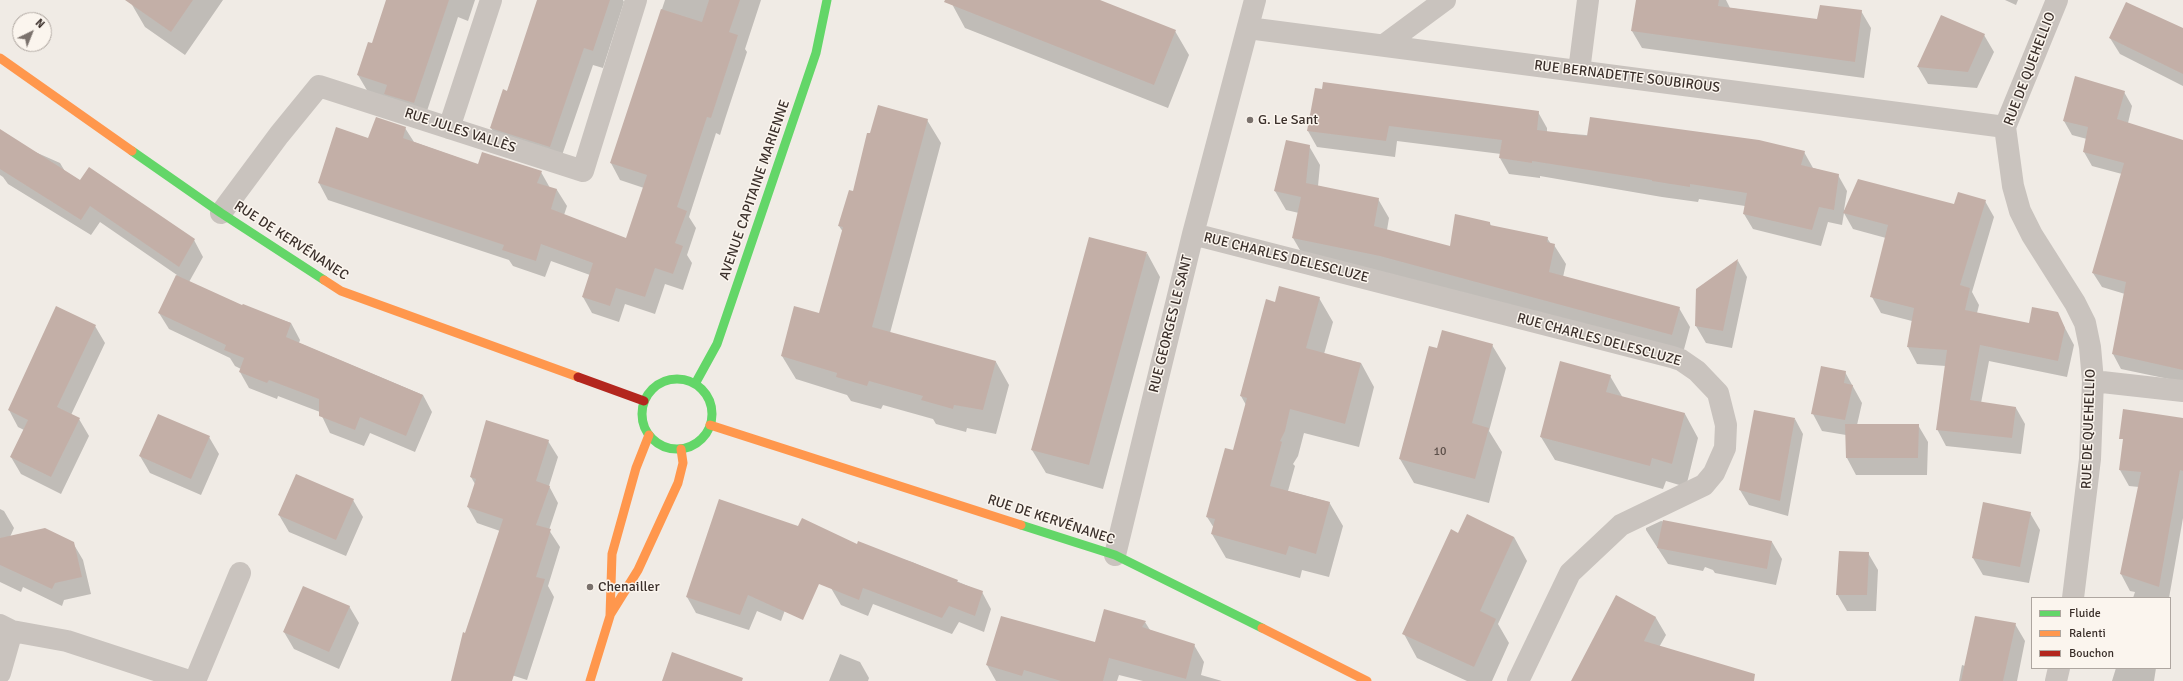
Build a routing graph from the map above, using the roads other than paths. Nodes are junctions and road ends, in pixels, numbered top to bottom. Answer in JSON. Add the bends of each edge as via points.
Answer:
{"nodes":[{"id":1,"x":491,"y":0,"type":"edge"},
{"id":2,"x":636,"y":0,"type":"edge"},
{"id":3,"x":827,"y":0,"type":"edge"},
{"id":4,"x":1255,"y":0,"type":"edge"},
{"id":5,"x":1445,"y":0,"type":"edge"},
{"id":6,"x":1588,"y":0,"type":"edge"},
{"id":7,"x":2057,"y":0,"type":"edge"},
{"id":8,"x":1248,"y":28,"type":"junction"},
{"id":9,"x":1384,"y":45,"type":"junction"},
{"id":10,"x":0,"y":58,"type":"edge"},
{"id":11,"x":1579,"y":71,"type":"junction"},
{"id":12,"x":2005,"y":127,"type":"junction"},
{"id":13,"x":449,"y":128,"type":"junction"},
{"id":14,"x":221,"y":213,"type":"junction"},
{"id":15,"x":1193,"y":234,"type":"junction"},
{"id":16,"x":2093,"y":381,"type":"junction"},
{"id":17,"x":695,"y":384,"type":"junction"},
{"id":18,"x":2183,"y":392,"type":"edge"},
{"id":19,"x":644,"y":401,"type":"junction"},
{"id":20,"x":710,"y":425,"type":"junction"},
{"id":21,"x":649,"y":435,"type":"junction"},
{"id":22,"x":681,"y":449,"type":"junction"},
{"id":23,"x":1114,"y":555,"type":"junction"},
{"id":24,"x":240,"y":573,"type":"dead end"},
{"id":25,"x":2073,"y":597,"type":"edge"},
{"id":26,"x":610,"y":616,"type":"junction"},
{"id":27,"x":6,"y":628,"type":"edge"},
{"id":28,"x":2059,"y":669,"type":"edge"},
{"id":29,"x":0,"y":673,"type":"edge"},
{"id":30,"x":189,"y":681,"type":"edge"},
{"id":31,"x":195,"y":681,"type":"edge"},
{"id":32,"x":590,"y":681,"type":"edge"},
{"id":33,"x":1367,"y":681,"type":"edge"},
{"id":34,"x":1518,"y":681,"type":"edge"},
{"id":35,"x":2056,"y":681,"type":"edge"}],
"edges":[{"from":1,"to":13,"type":"street"},
{"from":2,"to":13,"type":"street","name":"RUE JULES VALLÈS","via":[[583,171]]},
{"from":3,"to":17,"type":"street","name":"AVENUE CAPITAINE MARIENNE","via":[[816,53],[717,344]]},
{"from":4,"to":8,"type":"street","name":"RUE GEORGES LE SANT"},
{"from":5,"to":9,"type":"street"},
{"from":6,"to":11,"type":"street"},
{"from":7,"to":12,"type":"street","name":"RUE DE QUEHELLIO"},
{"from":8,"to":9,"type":"street","name":"RUE BERNADETTE SOUBIROUS"},
{"from":8,"to":15,"type":"street","name":"RUE GEORGES LE SANT"},
{"from":9,"to":11,"type":"street","name":"RUE BERNADETTE SOUBIROUS"},
{"from":10,"to":14,"type":"street","name":"RUE DE KERVÉNANEC"},
{"from":11,"to":12,"type":"street","name":"RUE BERNADETTE SOUBIROUS"},
{"from":12,"to":16,"type":"street","name":"RUE DE QUEHELLIO","via":[[2013,186],[2020,212],[2085,323]]},
{"from":13,"to":14,"type":"street","name":"RUE JULES VALLÈS","via":[[319,86]]},
{"from":14,"to":19,"type":"street","name":"RUE DE KERVÉNANEC","via":[[341,291]]},
{"from":15,"to":23,"type":"street","name":"RUE GEORGES LE SANT"},
{"from":15,"to":34,"type":"street","name":"RUE CHARLES DELESCLUZE","via":[[1672,357],[1697,371],[1718,393],[1726,425],[1725,448],[1714,473],[1704,485],[1621,525],[1570,573]]},
{"from":16,"to":18,"type":"street"},
{"from":16,"to":25,"type":"street","name":"RUE DE QUEHELLIO","via":[[2090,459]]},
{"from":17,"to":19,"type":"street","via":[[682,379],[670,379],[659,383]]},
{"from":17,"to":20,"type":"street","via":[[708,398],[712,409]]},
{"from":19,"to":21,"type":"street","via":[[642,413]]},
{"from":20,"to":22,"type":"street","via":[[701,440]]},
{"from":20,"to":23,"type":"street","name":"RUE DE KERVÉNANEC"},
{"from":21,"to":22,"type":"street","via":[[658,444]]},
{"from":21,"to":26,"type":"street","via":[[636,468],[612,554]]},
{"from":22,"to":26,"type":"street","via":[[683,463],[678,483],[638,570]]},
{"from":23,"to":33,"type":"street","name":"RUE DE KERVÉNANEC"},
{"from":24,"to":31,"type":"street"},
{"from":26,"to":32,"type":"street"},
{"from":27,"to":29,"type":"street"},
{"from":27,"to":30,"type":"street","via":[[67,641]]},
{"from":28,"to":35,"type":"street"}]}
